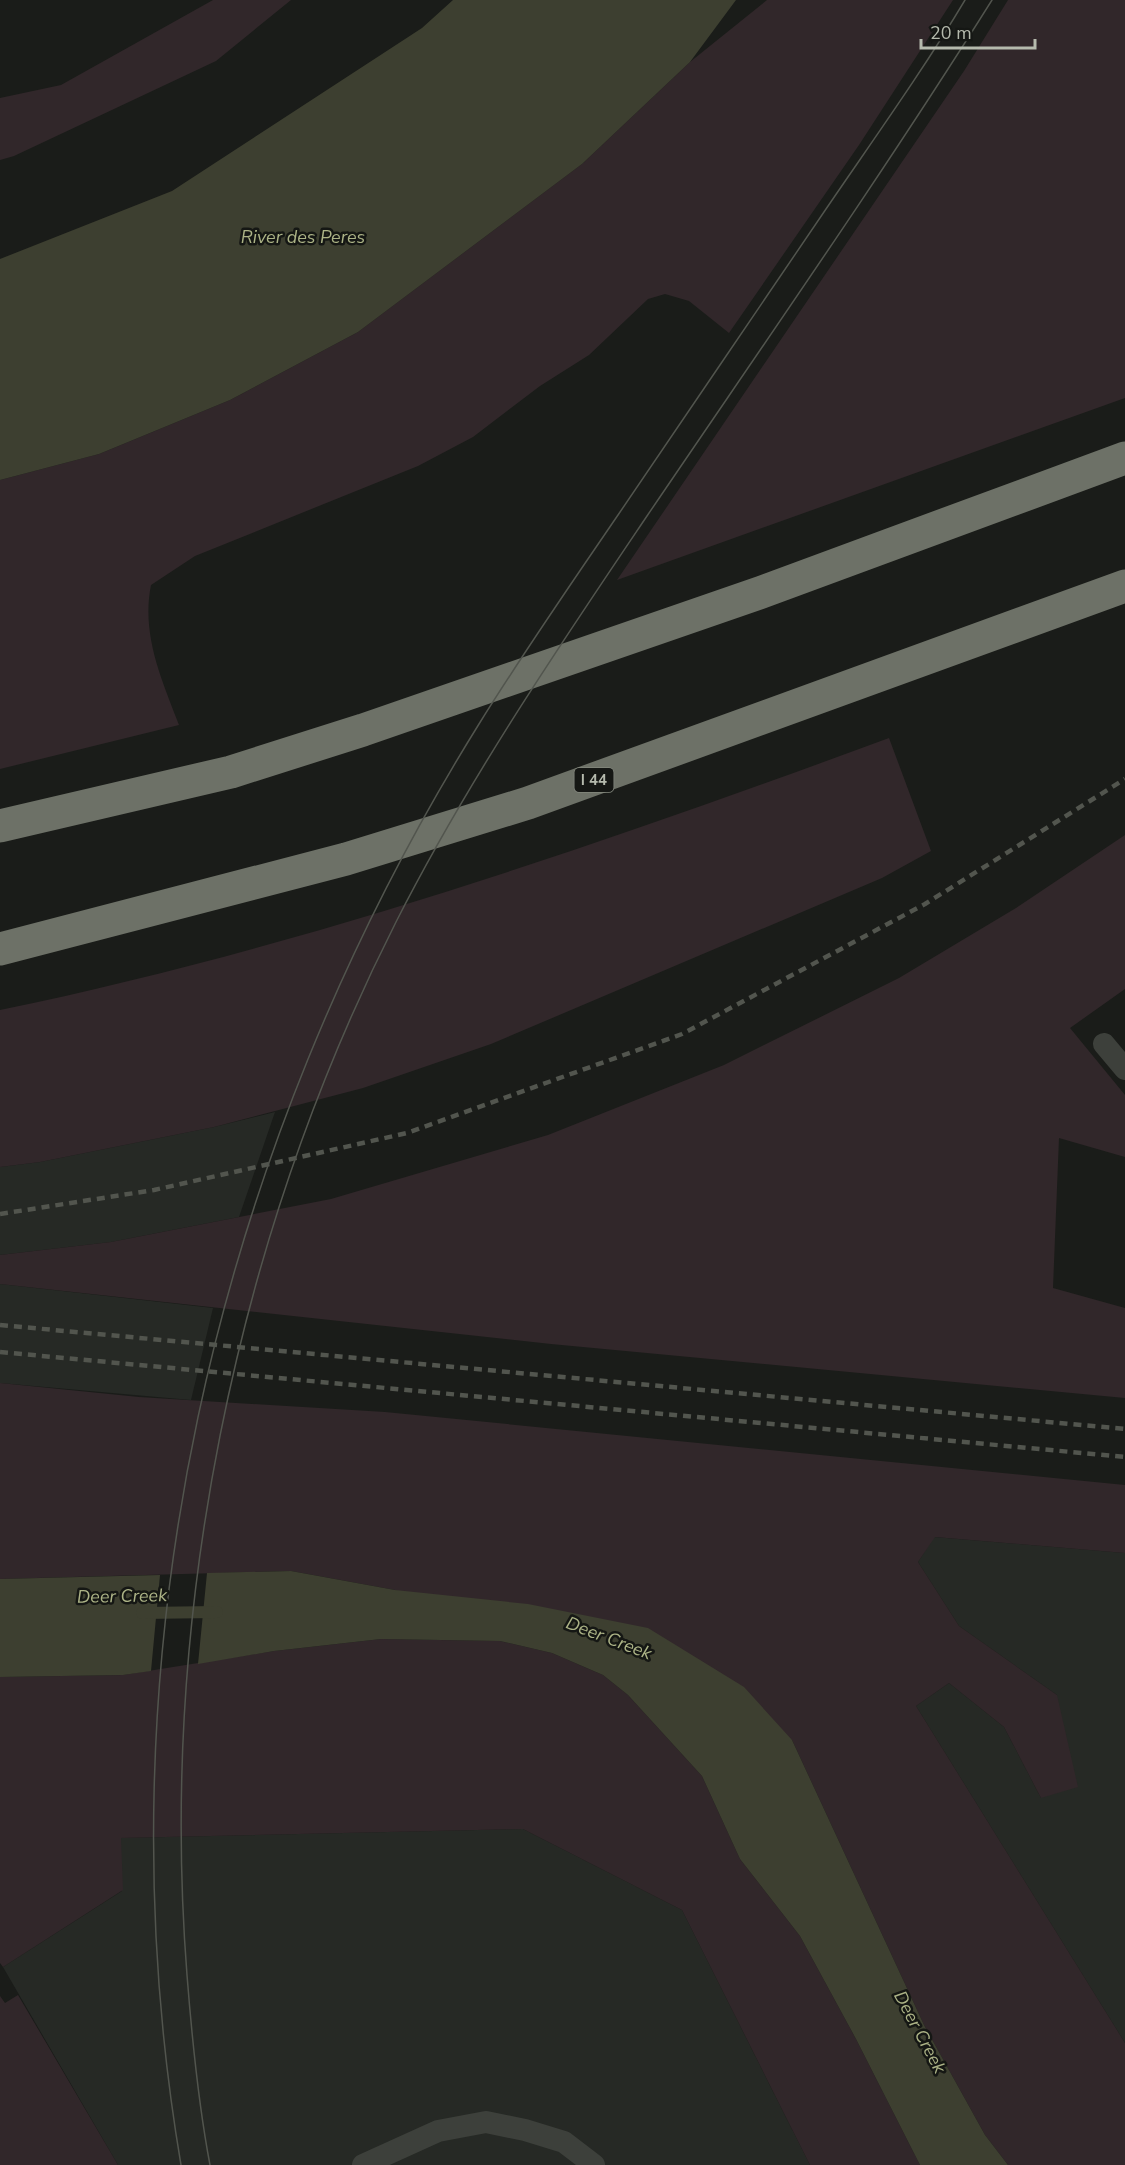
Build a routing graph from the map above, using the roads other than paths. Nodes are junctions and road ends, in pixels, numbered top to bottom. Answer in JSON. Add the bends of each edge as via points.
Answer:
{"nodes":[{"id":1,"x":1125,"y":458,"type":"edge"},
{"id":2,"x":1125,"y":586,"type":"edge"},
{"id":3,"x":0,"y":826,"type":"edge"},
{"id":4,"x":0,"y":949,"type":"edge"},
{"id":5,"x":1104,"y":1044,"type":"dead end"},
{"id":6,"x":1125,"y":1069,"type":"edge"},
{"id":7,"x":363,"y":2165,"type":"edge"},
{"id":8,"x":594,"y":2165,"type":"edge"}],
"edges":[{"from":1,"to":3,"type":"highway","via":[[574,658],[363,730],[231,772]]},
{"from":2,"to":4,"type":"highway","number":"I 44","via":[[528,803],[346,859]]},
{"from":5,"to":6,"type":"lane"},
{"from":7,"to":8,"type":"lane","via":[[438,2131],[486,2122],[564,2142]]}]}
